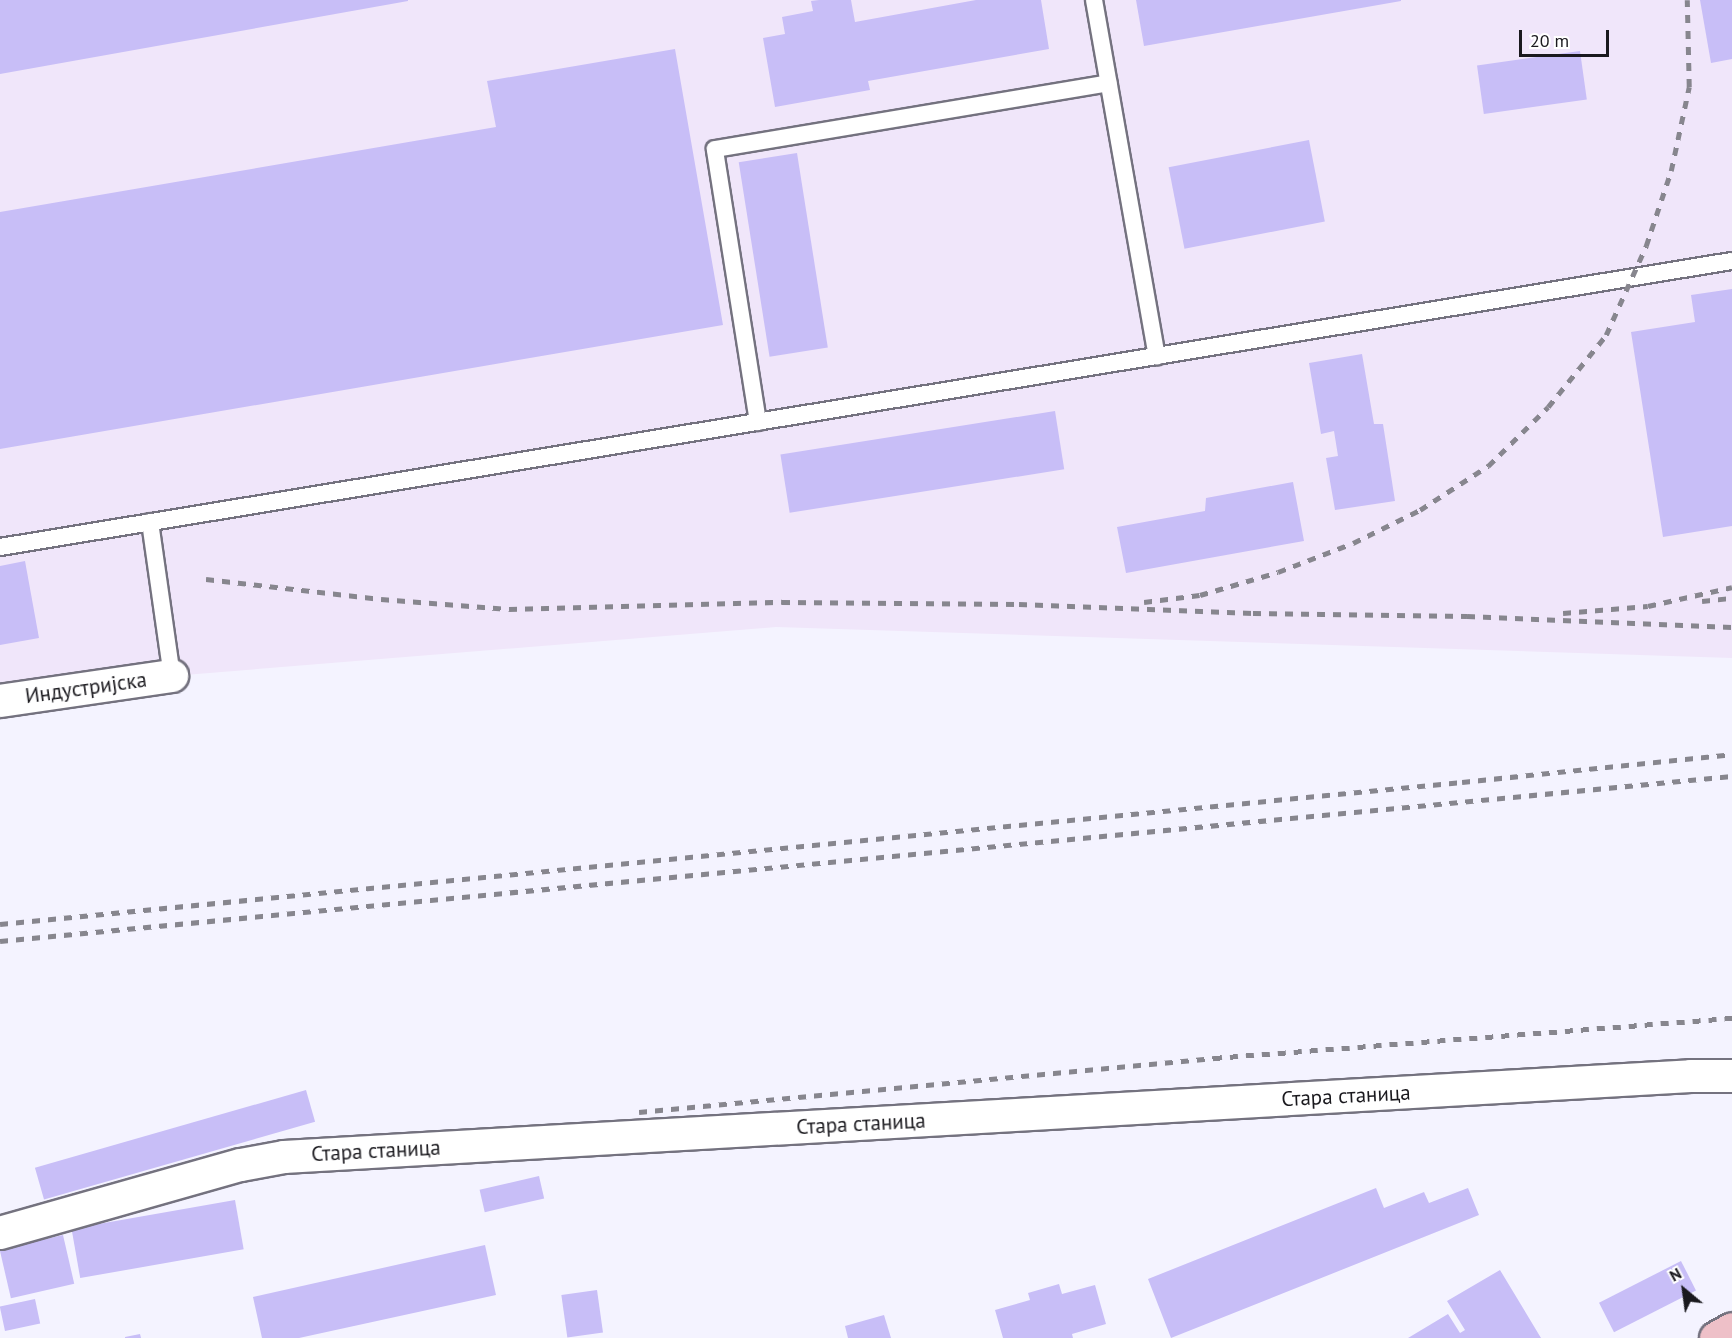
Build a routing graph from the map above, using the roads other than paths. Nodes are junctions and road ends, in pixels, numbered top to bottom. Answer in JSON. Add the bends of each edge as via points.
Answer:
{"nodes":[{"id":1,"x":1094,"y":0,"type":"edge"},
{"id":2,"x":1109,"y":84,"type":"junction"},
{"id":3,"x":1732,"y":261,"type":"edge"},
{"id":4,"x":1156,"y":356,"type":"junction"},
{"id":5,"x":758,"y":422,"type":"junction"},
{"id":6,"x":150,"y":522,"type":"junction"},
{"id":7,"x":0,"y":547,"type":"edge"},
{"id":8,"x":172,"y":676,"type":"joint"},
{"id":9,"x":0,"y":701,"type":"edge"},
{"id":10,"x":1732,"y":1076,"type":"edge"},
{"id":11,"x":0,"y":1233,"type":"edge"},
{"id":12,"x":1732,"y":1329,"type":"edge"},
{"id":13,"x":1716,"y":1338,"type":"edge"}],
"edges":[{"from":1,"to":2,"type":"lane"},
{"from":2,"to":4,"type":"lane"},
{"from":2,"to":5,"type":"lane","via":[[715,149]]},
{"from":3,"to":4,"type":"lane"},
{"from":4,"to":5,"type":"lane"},
{"from":5,"to":6,"type":"lane"},
{"from":6,"to":7,"type":"lane"},
{"from":6,"to":8,"type":"lane"},
{"from":8,"to":9,"type":"street","name":"Индустријска"},
{"from":10,"to":11,"type":"street","name":"Стара станица","via":[[284,1157]]},
{"from":12,"to":13,"type":"main road"}]}
